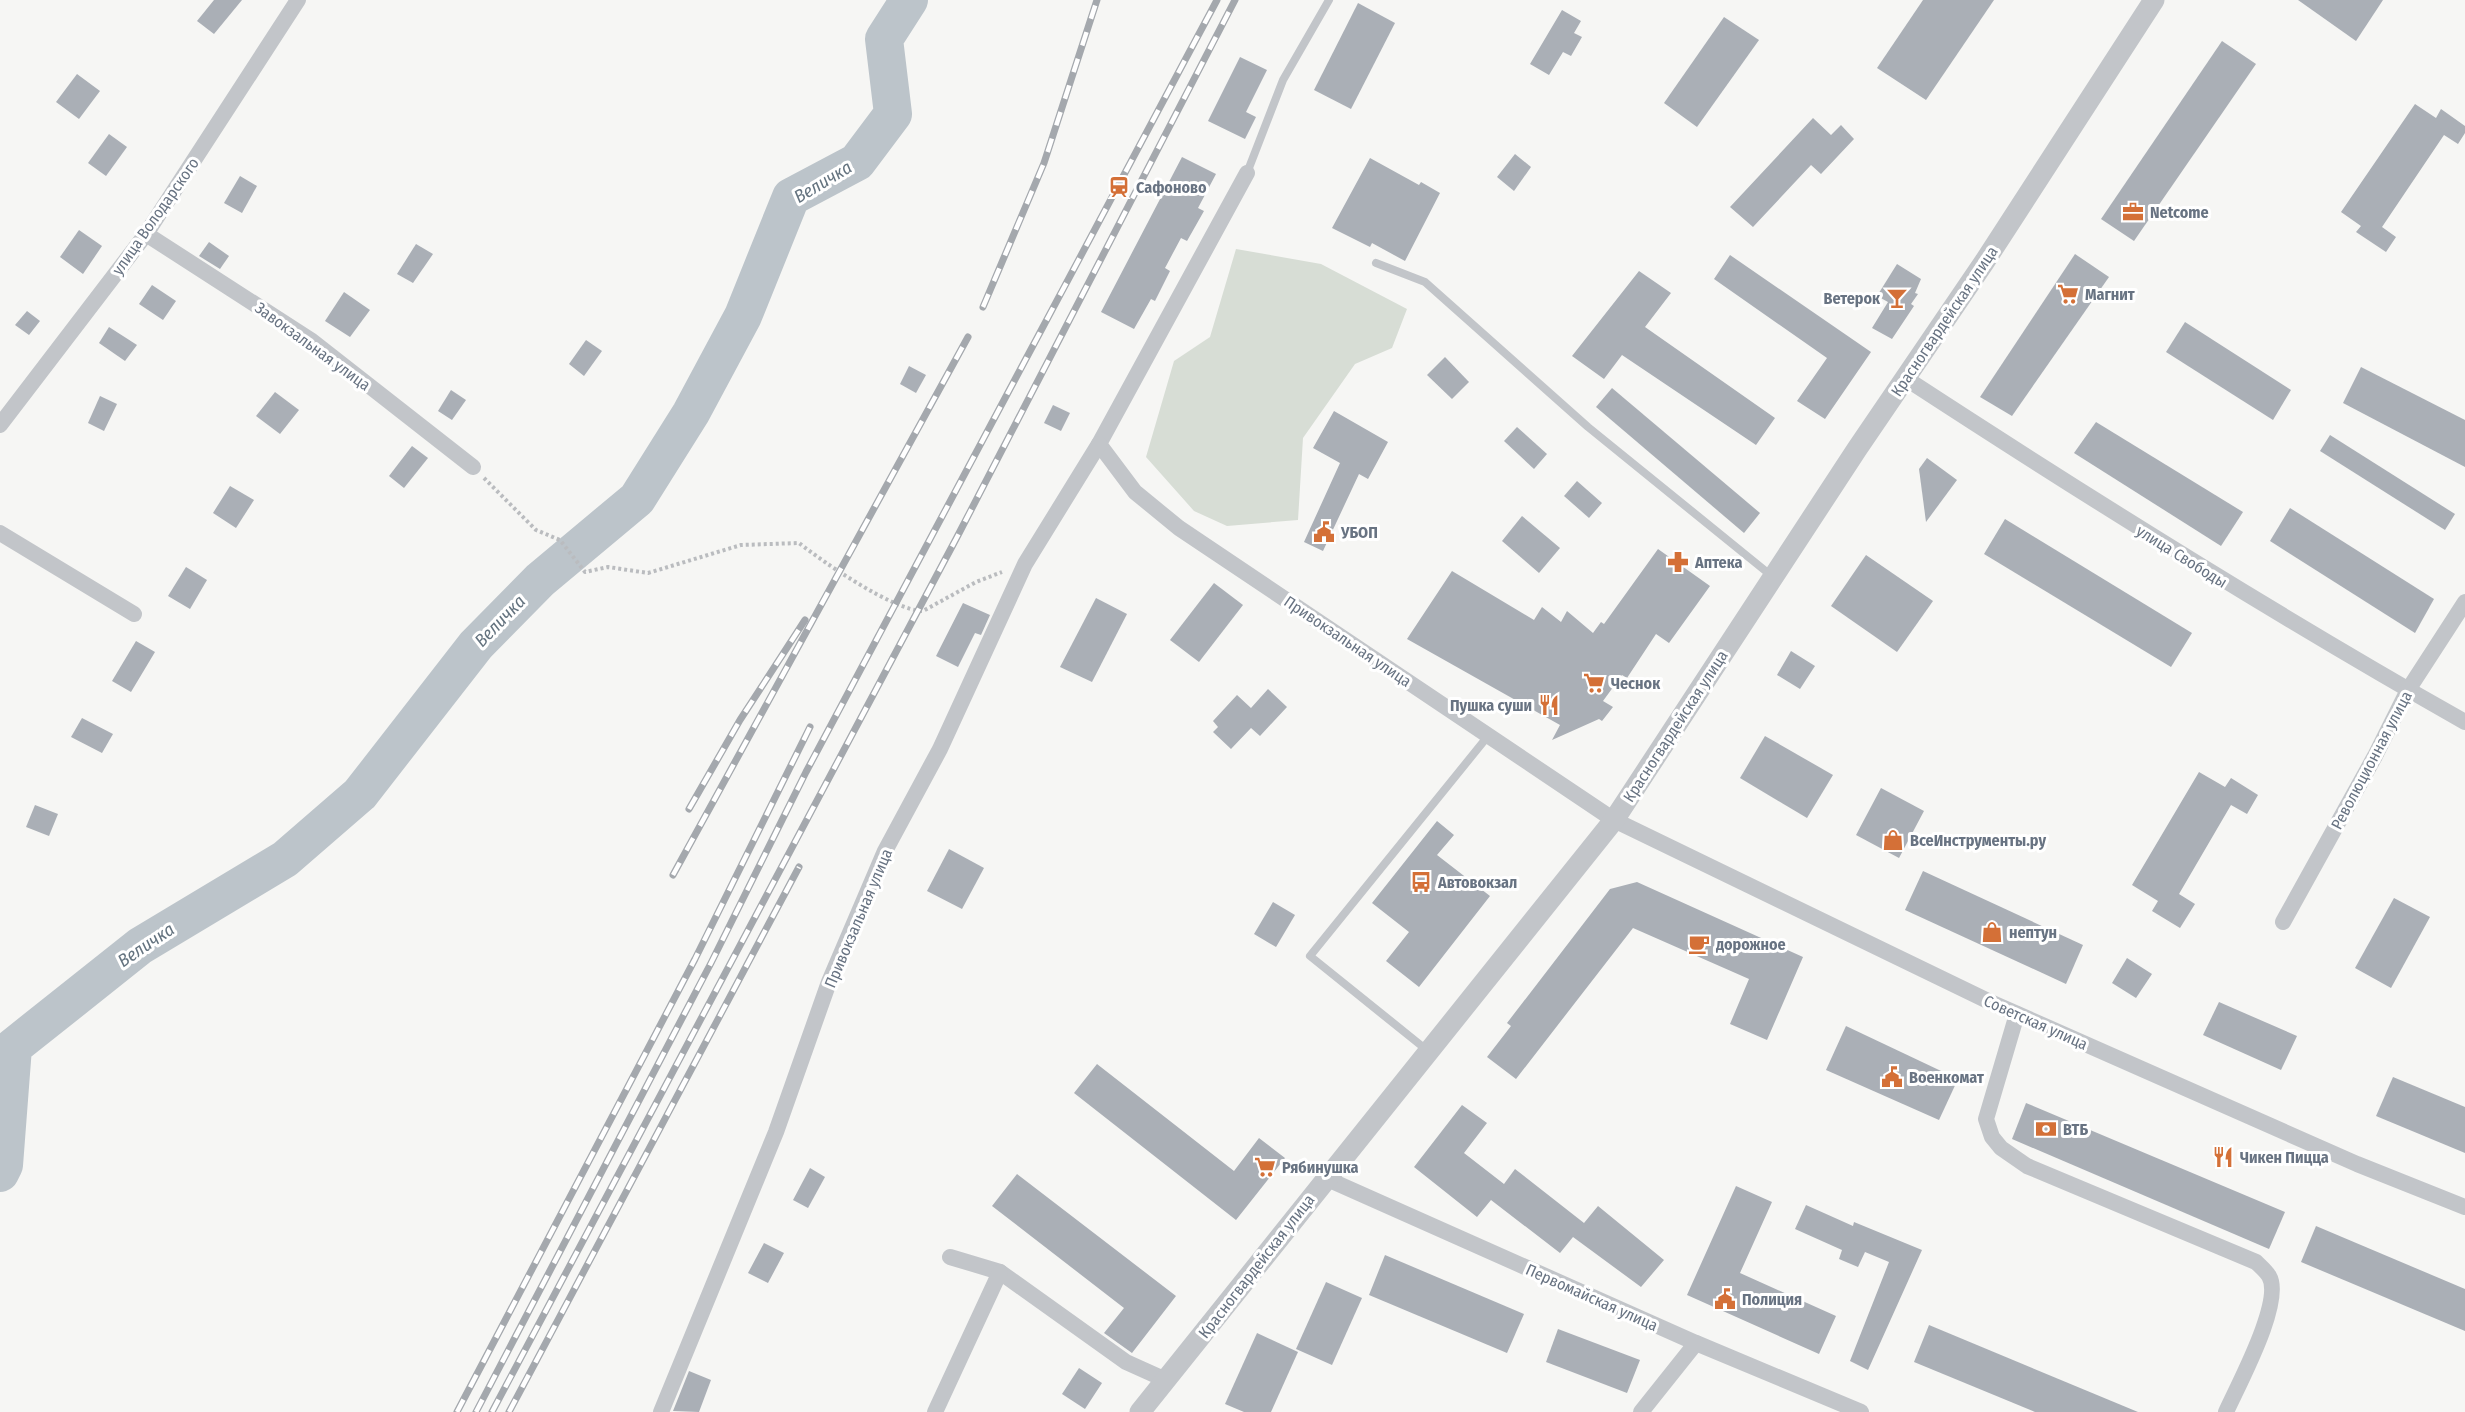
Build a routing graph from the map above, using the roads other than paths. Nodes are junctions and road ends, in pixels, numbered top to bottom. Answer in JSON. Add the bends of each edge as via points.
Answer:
{"nodes":[{"id":1,"x":298,"y":0,"type":"edge"},
{"id":2,"x":1329,"y":0,"type":"edge"},
{"id":3,"x":2154,"y":0,"type":"edge"},
{"id":4,"x":1246,"y":173,"type":"joint"},
{"id":5,"x":146,"y":234,"type":"junction"},
{"id":6,"x":1376,"y":263,"type":"dead end"},
{"id":7,"x":1905,"y":378,"type":"junction"},
{"id":8,"x":0,"y":425,"type":"edge"},
{"id":9,"x":1099,"y":444,"type":"junction"},
{"id":10,"x":473,"y":467,"type":"road end"},
{"id":11,"x":0,"y":534,"type":"edge"},
{"id":12,"x":1773,"y":577,"type":"junction"},
{"id":13,"x":2465,"y":602,"type":"edge"},
{"id":14,"x":134,"y":614,"type":"dead end"},
{"id":15,"x":2408,"y":690,"type":"junction"},
{"id":16,"x":2465,"y":722,"type":"edge"},
{"id":17,"x":1488,"y":736,"type":"junction"},
{"id":18,"x":1614,"y":820,"type":"junction"},
{"id":19,"x":2283,"y":922,"type":"dead end"},
{"id":20,"x":2017,"y":1014,"type":"junction"},
{"id":21,"x":1428,"y":1051,"type":"junction"},
{"id":22,"x":1325,"y":1178,"type":"junction"},
{"id":23,"x":2465,"y":1207,"type":"edge"},
{"id":24,"x":950,"y":1257,"type":"dead end"},
{"id":25,"x":1000,"y":1272,"type":"junction"},
{"id":26,"x":1696,"y":1343,"type":"junction"},
{"id":27,"x":1166,"y":1380,"type":"junction"},
{"id":28,"x":661,"y":1412,"type":"edge"},
{"id":29,"x":935,"y":1412,"type":"edge"},
{"id":30,"x":1140,"y":1412,"type":"edge"},
{"id":31,"x":1641,"y":1412,"type":"edge"},
{"id":32,"x":1861,"y":1412,"type":"edge"},
{"id":33,"x":2226,"y":1412,"type":"edge"}],
"edges":[{"from":1,"to":5,"type":"street","name":"улица Володарского"},
{"from":2,"to":4,"type":"lane","via":[[1283,80]]},
{"from":3,"to":7,"type":"street","name":"Красногвардейская улица"},
{"from":4,"to":9,"type":"street","name":"Привокзальная улица"},
{"from":5,"to":8,"type":"street","name":"улица Володарского"},
{"from":5,"to":10,"type":"street","name":"Завокзальная улица","via":[[312,341]]},
{"from":6,"to":12,"type":"lane","via":[[1425,282],[1588,427]]},
{"from":7,"to":12,"type":"street","name":"Красногвардейская улица"},
{"from":7,"to":15,"type":"street","name":"улица Свободы","via":[[2162,544]]},
{"from":9,"to":17,"type":"street","name":"Привокзальная улица","via":[[1135,492],[1179,528]]},
{"from":9,"to":28,"type":"street","name":"Привокзальная улица","via":[[1025,564],[940,749],[885,851],[829,982],[776,1132]]},
{"from":11,"to":14,"type":"street"},
{"from":12,"to":18,"type":"street","name":"Красногвардейская улица"},
{"from":13,"to":15,"type":"street","name":"Революционная улица"},
{"from":15,"to":16,"type":"street","name":"улица Свободы"},
{"from":15,"to":19,"type":"street","name":"Революционная улица"},
{"from":17,"to":18,"type":"street","name":"Привокзальная улица"},
{"from":17,"to":21,"type":"lane","via":[[1310,956]]},
{"from":18,"to":20,"type":"street","name":"Советская улица"},
{"from":18,"to":21,"type":"street","name":"Красногвардейская улица"},
{"from":20,"to":23,"type":"street","name":"Советская улица","via":[[2357,1164]]},
{"from":20,"to":33,"type":"street","via":[[1986,1119],[2001,1148],[2026,1166],[2256,1262],[2270,1276],[2273,1296],[2269,1314]]},
{"from":21,"to":22,"type":"street","name":"Красногвардейская улица"},
{"from":22,"to":26,"type":"street","name":"Первомайская улица"},
{"from":22,"to":27,"type":"street","name":"Красногвардейская улица"},
{"from":24,"to":25,"type":"street"},
{"from":25,"to":27,"type":"street","via":[[1126,1362]]},
{"from":25,"to":29,"type":"street"},
{"from":26,"to":31,"type":"street"},
{"from":26,"to":32,"type":"street","name":"Первомайская улица"},
{"from":27,"to":30,"type":"street","name":"Красногвардейская улица"}]}
